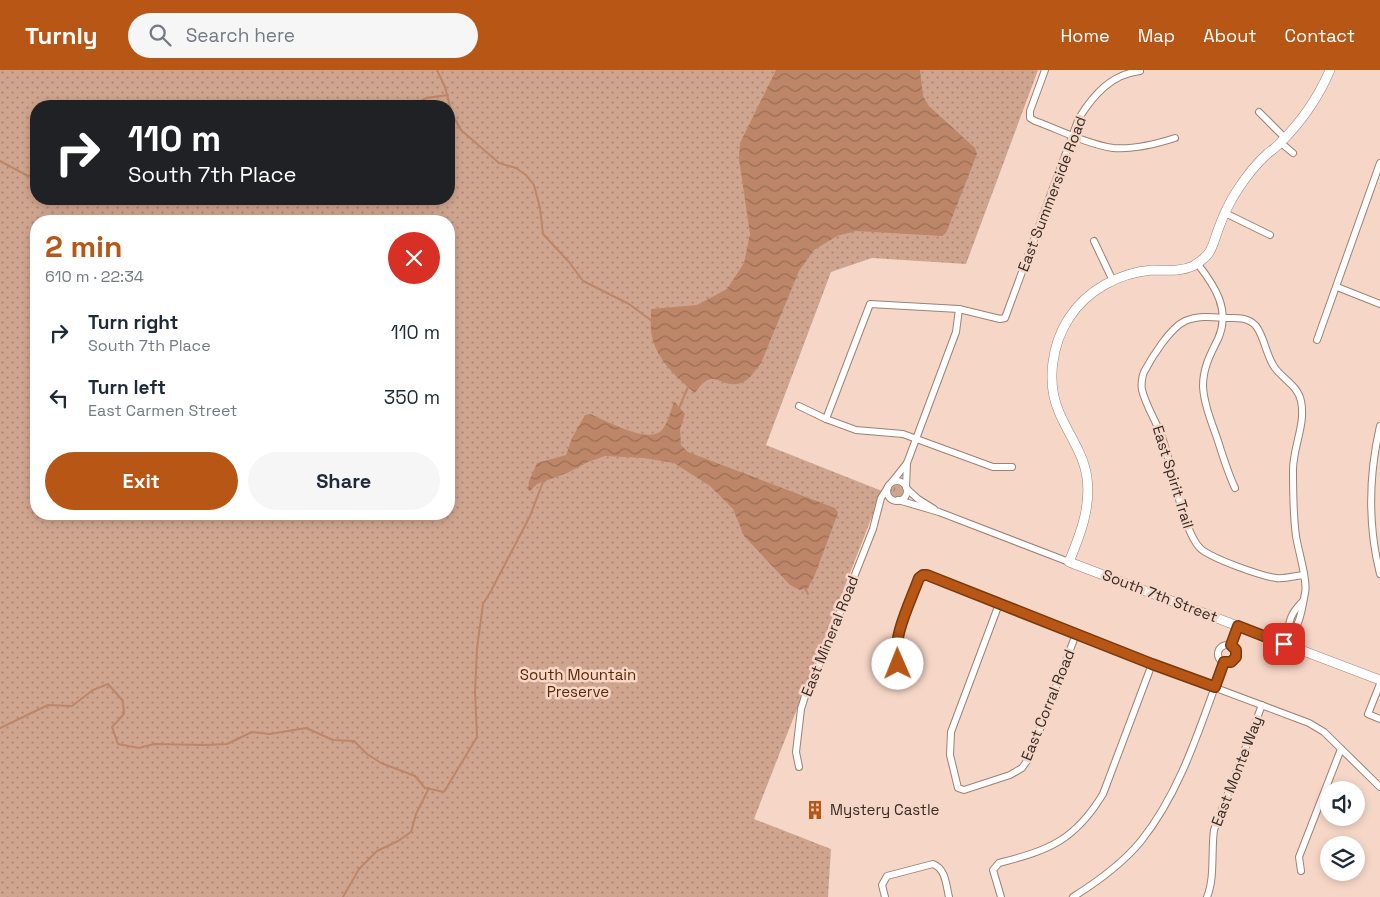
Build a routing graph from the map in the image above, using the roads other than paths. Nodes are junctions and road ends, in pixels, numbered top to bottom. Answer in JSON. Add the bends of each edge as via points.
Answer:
{"nodes":[{"id":1,"x":1045,"y":70,"type":"edge"},
{"id":2,"x":1140,"y":70,"type":"edge"},
{"id":3,"x":1330,"y":70,"type":"edge"},
{"id":4,"x":1260,"y":112,"type":"dead end"},
{"id":5,"x":1072,"y":134,"type":"junction"},
{"id":6,"x":1175,"y":138,"type":"dead end"},
{"id":7,"x":1283,"y":140,"type":"junction"},
{"id":8,"x":1293,"y":153,"type":"dead end"},
{"id":9,"x":1380,"y":163,"type":"edge"},
{"id":10,"x":1225,"y":213,"type":"junction"},
{"id":11,"x":1270,"y":234,"type":"dead end"},
{"id":12,"x":1094,"y":241,"type":"dead end"},
{"id":13,"x":1197,"y":263,"type":"junction"},
{"id":14,"x":1113,"y":281,"type":"junction"},
{"id":15,"x":1337,"y":287,"type":"junction"},
{"id":16,"x":1380,"y":304,"type":"edge"},
{"id":17,"x":959,"y":309,"type":"junction"},
{"id":18,"x":1223,"y":318,"type":"junction"},
{"id":19,"x":1317,"y":340,"type":"dead end"},
{"id":20,"x":799,"y":406,"type":"dead end"},
{"id":21,"x":826,"y":419,"type":"junction"},
{"id":22,"x":1380,"y":426,"type":"edge"},
{"id":23,"x":916,"y":438,"type":"junction"},
{"id":24,"x":906,"y":463,"type":"junction"},
{"id":25,"x":1012,"y":467,"type":"dead end"},
{"id":26,"x":890,"y":485,"type":"junction"},
{"id":27,"x":906,"y":488,"type":"junction"},
{"id":28,"x":1235,"y":488,"type":"dead end"},
{"id":29,"x":894,"y":499,"type":"junction"},
{"id":30,"x":879,"y":509,"type":"junction"},
{"id":31,"x":939,"y":512,"type":"junction"},
{"id":32,"x":1069,"y":562,"type":"junction"},
{"id":33,"x":1380,"y":574,"type":"edge"},
{"id":34,"x":1303,"y":575,"type":"junction"},
{"id":35,"x":999,"y":604,"type":"junction"},
{"id":36,"x":1238,"y":626,"type":"junction"},
{"id":37,"x":1076,"y":634,"type":"junction"},
{"id":38,"x":1286,"y":641,"type":"junction"},
{"id":39,"x":1231,"y":645,"type":"junction"},
{"id":40,"x":1224,"y":662,"type":"junction"},
{"id":41,"x":1152,"y":664,"type":"junction"},
{"id":42,"x":909,"y":680,"type":"dead end"},
{"id":43,"x":1380,"y":680,"type":"edge"},
{"id":44,"x":1380,"y":684,"type":"edge"},
{"id":45,"x":1215,"y":687,"type":"junction"},
{"id":46,"x":1262,"y":705,"type":"junction"},
{"id":47,"x":1378,"y":720,"type":"edge"},
{"id":48,"x":1342,"y":749,"type":"junction"},
{"id":49,"x":799,"y":767,"type":"dead end"},
{"id":50,"x":1380,"y":787,"type":"edge"},
{"id":51,"x":1301,"y":871,"type":"dead end"},
{"id":52,"x":885,"y":897,"type":"edge"},
{"id":53,"x":949,"y":897,"type":"edge"},
{"id":54,"x":1000,"y":897,"type":"edge"},
{"id":55,"x":1073,"y":897,"type":"edge"},
{"id":56,"x":1207,"y":897,"type":"edge"}],
"edges":[{"from":1,"to":5,"type":"street","via":[[1030,118]]},
{"from":2,"to":5,"type":"street","name":"East Summerside Road","via":[[1128,72],[1105,86],[1083,110]]},
{"from":3,"to":7,"type":"street","via":[[1319,93]]},
{"from":4,"to":7,"type":"street"},
{"from":5,"to":6,"type":"street","via":[[1100,145],[1125,148]]},
{"from":5,"to":17,"type":"street","name":"East Summerside Road","via":[[1005,318]]},
{"from":7,"to":8,"type":"street"},
{"from":7,"to":10,"type":"street","via":[[1249,174]]},
{"from":9,"to":15,"type":"street"},
{"from":10,"to":11,"type":"street"},
{"from":10,"to":13,"type":"street","via":[[1208,254]]},
{"from":12,"to":14,"type":"street"},
{"from":13,"to":14,"type":"street","via":[[1179,270],[1126,275]]},
{"from":13,"to":18,"type":"street","via":[[1213,282],[1220,297]]},
{"from":14,"to":32,"type":"street","via":[[1095,290],[1070,317],[1061,334],[1053,363],[1056,403],[1083,464],[1088,489],[1084,521]]},
{"from":15,"to":16,"type":"street"},
{"from":15,"to":19,"type":"street"},
{"from":17,"to":21,"type":"street","via":[[870,304]]},
{"from":17,"to":23,"type":"street","name":"East Mineral Road","via":[[956,332]]},
{"from":18,"to":28,"type":"street","via":[[1219,337],[1206,366],[1204,394]]},
{"from":18,"to":34,"type":"street","name":"East Spirit Trail","via":[[1244,318],[1255,325],[1275,368],[1301,400],[1293,484]]},
{"from":18,"to":34,"type":"street","name":"East Spirit Trail","via":[[1205,316],[1184,321],[1157,350],[1143,374],[1141,388],[1162,439],[1184,517],[1201,549],[1268,577],[1278,579]]},
{"from":20,"to":21,"type":"street"},
{"from":21,"to":23,"type":"street","via":[[856,430]]},
{"from":22,"to":33,"type":"street","via":[[1372,492]]},
{"from":23,"to":24,"type":"street","name":"East Mineral Road"},
{"from":23,"to":25,"type":"street","via":[[993,467]]},
{"from":24,"to":26,"type":"street","name":"East Mineral Road"},
{"from":24,"to":27,"type":"street","name":"East Mineral Road"},
{"from":26,"to":27,"type":"street","name":"South 7th Street","via":[[900,481]]},
{"from":26,"to":29,"type":"street","via":[[888,493]]},
{"from":26,"to":30,"type":"street","name":"East Mineral Road","via":[[883,493]]},
{"from":27,"to":29,"type":"street","via":[[905,496]]},
{"from":27,"to":31,"type":"street","name":"South 7th Street"},
{"from":29,"to":30,"type":"street","name":"East Mineral Road"},
{"from":29,"to":31,"type":"street","name":"South 7th Street"},
{"from":30,"to":49,"type":"street","name":"East Mineral Road","via":[[801,709],[796,752]]},
{"from":31,"to":32,"type":"street","name":"South 7th Street"},
{"from":32,"to":36,"type":"street","name":"South 7th Street"},
{"from":34,"to":38,"type":"street","name":"East Spirit Trail","via":[[1306,592],[1302,610]]},
{"from":35,"to":37,"type":"street"},
{"from":35,"to":37,"type":"street","name":"East Corral Road","via":[[951,732],[950,755],[958,788],[964,790],[1022,768],[1029,758]]},
{"from":35,"to":42,"type":"street","via":[[927,575],[919,578],[896,644],[898,664]]},
{"from":36,"to":38,"type":"street","name":"South 7th Street"},
{"from":36,"to":39,"type":"street"},
{"from":37,"to":41,"type":"street"},
{"from":38,"to":43,"type":"street","name":"South 7th Street"},
{"from":39,"to":40,"type":"street","via":[[1236,650],[1236,657],[1231,662]]},
{"from":39,"to":40,"type":"street","via":[[1219,649],[1218,656]]},
{"from":40,"to":45,"type":"street"},
{"from":41,"to":45,"type":"street"},
{"from":41,"to":54,"type":"street","via":[[1103,794],[1086,820],[1069,836],[1049,848],[995,867]]},
{"from":44,"to":47,"type":"street","via":[[1368,714]]},
{"from":45,"to":46,"type":"street"},
{"from":45,"to":55,"type":"street","via":[[1181,774],[1155,821],[1140,842],[1112,869]]},
{"from":46,"to":48,"type":"street","via":[[1309,723]]},
{"from":46,"to":56,"type":"street","name":"East Monte Way","via":[[1214,830]]},
{"from":48,"to":50,"type":"street"},
{"from":48,"to":51,"type":"street","via":[[1299,857]]},
{"from":52,"to":53,"type":"street","via":[[882,885],[887,876],[933,864],[943,872]]}]}
